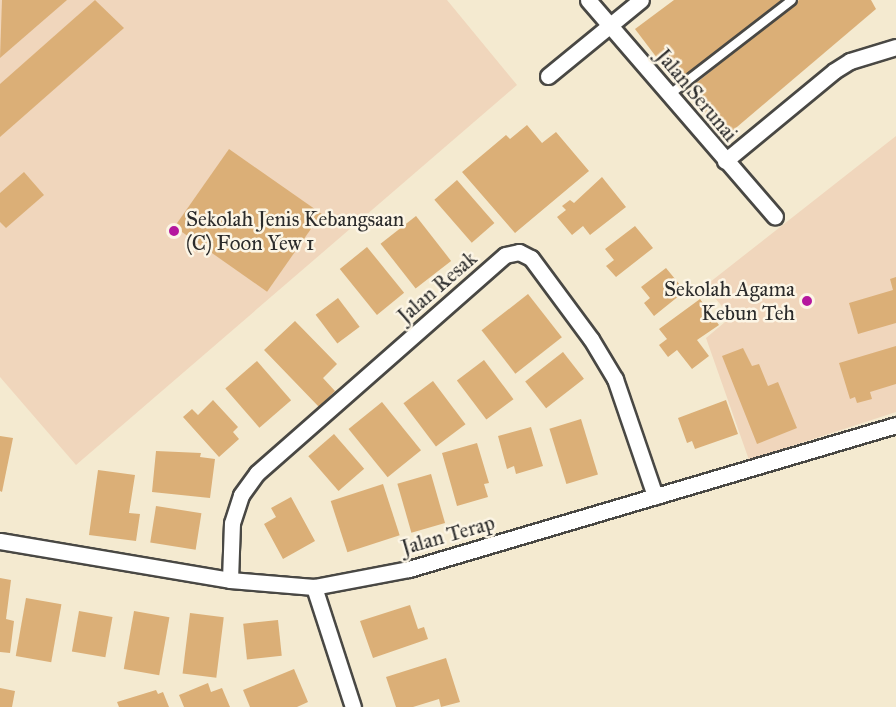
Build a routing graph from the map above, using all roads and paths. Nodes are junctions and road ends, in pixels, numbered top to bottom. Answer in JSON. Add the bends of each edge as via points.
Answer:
{"nodes":[{"id":1,"x":588,"y":0,"type":"edge"},
{"id":2,"x":640,"y":0,"type":"edge"},
{"id":3,"x":792,"y":0,"type":"edge"},
{"id":4,"x":610,"y":26,"type":"junction"},
{"id":5,"x":896,"y":47,"type":"edge"},
{"id":6,"x":548,"y":76,"type":"dead end"},
{"id":7,"x":669,"y":95,"type":"junction"},
{"id":8,"x":725,"y":161,"type":"junction"},
{"id":9,"x":775,"y":218,"type":"dead end"},
{"id":10,"x":896,"y":425,"type":"edge"},
{"id":11,"x":655,"y":496,"type":"junction"},
{"id":12,"x":0,"y":541,"type":"edge"},
{"id":13,"x":230,"y":580,"type":"junction"},
{"id":14,"x":314,"y":587,"type":"junction"},
{"id":15,"x":353,"y":707,"type":"edge"}],
"edges":[{"from":1,"to":4,"type":"street","name":"Jalan Serunai"},
{"from":2,"to":4,"type":"street"},
{"from":3,"to":7,"type":"lane"},
{"from":4,"to":6,"type":"street"},
{"from":4,"to":7,"type":"street","name":"Jalan Serunai"},
{"from":5,"to":8,"type":"street","via":[[850,61],[834,71]]},
{"from":7,"to":8,"type":"street","name":"Jalan Serunai"},
{"from":8,"to":9,"type":"street","name":"Jalan Serunai"},
{"from":10,"to":11,"type":"street","name":"Jalan Terap"},
{"from":11,"to":13,"type":"street","name":"Jalan Resak","via":[[615,379],[591,339],[531,258],[519,252],[505,255],[257,473],[241,495],[232,523]]},
{"from":11,"to":14,"type":"street","name":"Jalan Terap","via":[[409,569]]},
{"from":12,"to":13,"type":"street","name":"Jalan Terap"},
{"from":13,"to":14,"type":"street","name":"Jalan Terap"},
{"from":14,"to":15,"type":"street"}]}
